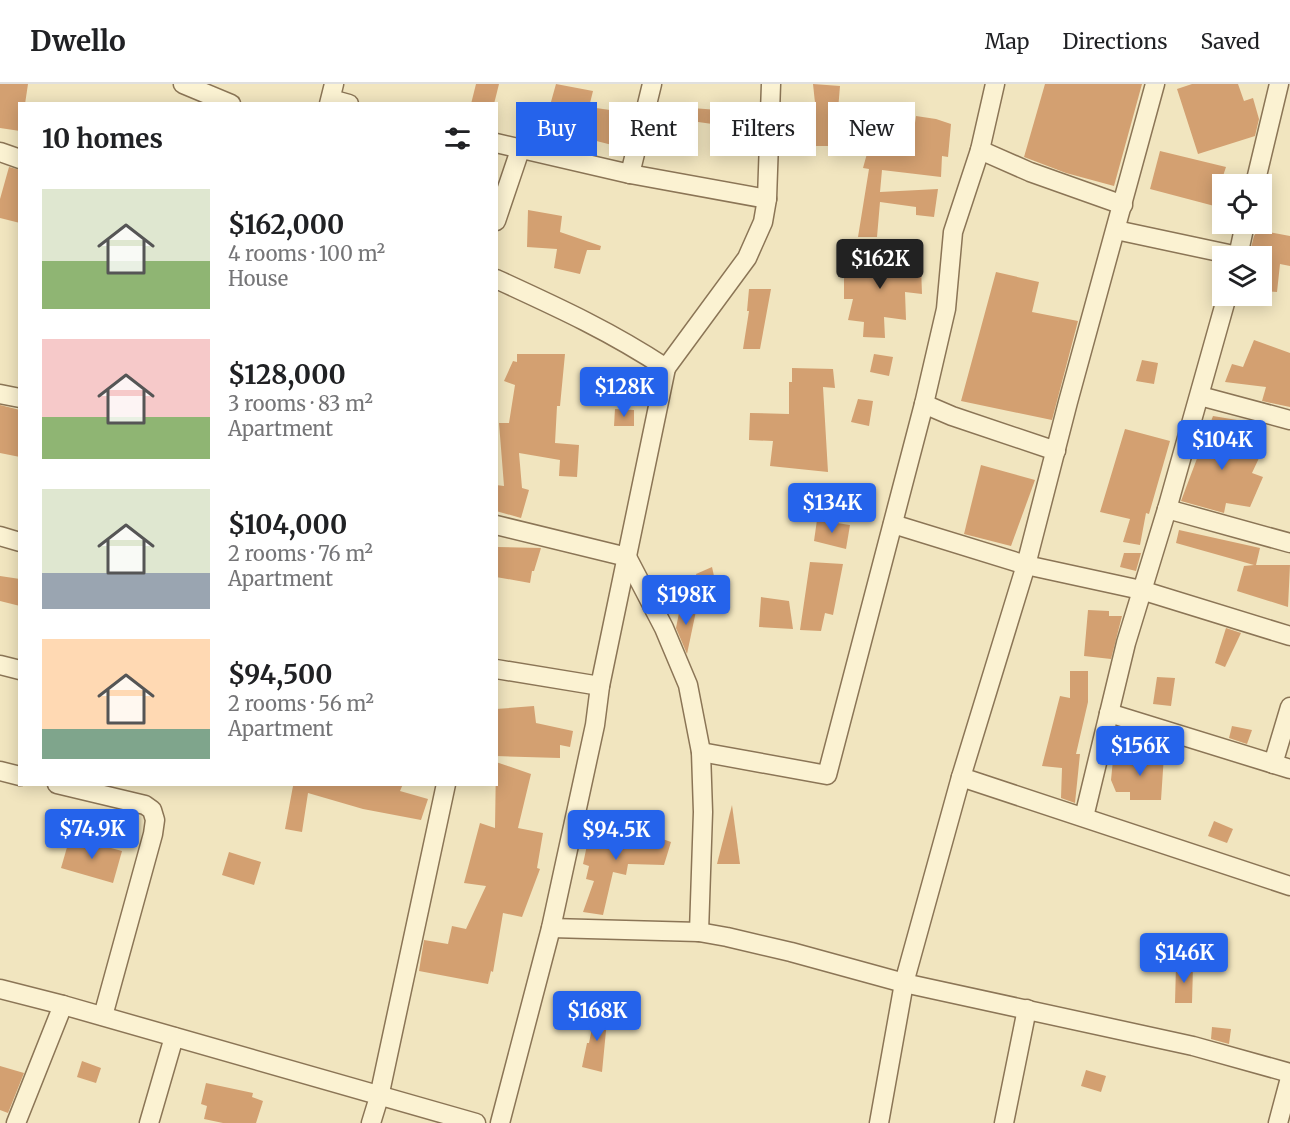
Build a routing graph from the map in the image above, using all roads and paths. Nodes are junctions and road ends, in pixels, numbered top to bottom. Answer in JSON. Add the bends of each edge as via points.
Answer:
{"nodes":[{"id":1,"x":652,"y":84,"type":"edge"},
{"id":2,"x":771,"y":84,"type":"edge"},
{"id":3,"x":995,"y":84,"type":"edge"},
{"id":4,"x":1155,"y":84,"type":"edge"},
{"id":5,"x":1279,"y":84,"type":"edge"},
{"id":6,"x":186,"y":85,"type":"edge"},
{"id":7,"x":331,"y":95,"type":"edge"},
{"id":8,"x":226,"y":102,"type":"edge"},
{"id":9,"x":345,"y":102,"type":"edge"},
{"id":10,"x":498,"y":144,"type":"edge"},
{"id":11,"x":516,"y":149,"type":"edge"},
{"id":12,"x":980,"y":150,"type":"junction"},
{"id":13,"x":0,"y":152,"type":"edge"},
{"id":14,"x":518,"y":156,"type":"edge"},
{"id":15,"x":548,"y":156,"type":"edge"},
{"id":16,"x":18,"y":158,"type":"edge"},
{"id":17,"x":630,"y":174,"type":"junction"},
{"id":18,"x":1257,"y":174,"type":"edge"},
{"id":19,"x":766,"y":199,"type":"junction"},
{"id":20,"x":1123,"y":205,"type":"junction"},
{"id":21,"x":498,"y":215,"type":"edge"},
{"id":22,"x":1116,"y":230,"type":"junction"},
{"id":23,"x":1212,"y":250,"type":"edge"},
{"id":24,"x":498,"y":280,"type":"edge"},
{"id":25,"x":1224,"y":306,"type":"edge"},
{"id":26,"x":666,"y":368,"type":"junction"},
{"id":27,"x":0,"y":394,"type":"edge"},
{"id":28,"x":1200,"y":396,"type":"junction"},
{"id":29,"x":18,"y":398,"type":"edge"},
{"id":30,"x":924,"y":404,"type":"junction"},
{"id":31,"x":1290,"y":420,"type":"edge"},
{"id":32,"x":1056,"y":451,"type":"junction"},
{"id":33,"x":1167,"y":509,"type":"junction"},
{"id":34,"x":893,"y":524,"type":"junction"},
{"id":35,"x":498,"y":525,"type":"edge"},
{"id":36,"x":0,"y":536,"type":"edge"},
{"id":37,"x":18,"y":541,"type":"edge"},
{"id":38,"x":1290,"y":543,"type":"edge"},
{"id":39,"x":627,"y":557,"type":"junction"},
{"id":40,"x":1026,"y":565,"type":"junction"},
{"id":41,"x":1141,"y":590,"type":"junction"},
{"id":42,"x":1290,"y":636,"type":"edge"},
{"id":43,"x":0,"y":665,"type":"edge"},
{"id":44,"x":498,"y":669,"type":"edge"},
{"id":45,"x":18,"y":670,"type":"edge"},
{"id":46,"x":600,"y":686,"type":"junction"},
{"id":47,"x":1290,"y":707,"type":"edge"},
{"id":48,"x":1109,"y":713,"type":"junction"},
{"id":49,"x":701,"y":752,"type":"junction"},
{"id":50,"x":1282,"y":766,"type":"edge"},
{"id":51,"x":0,"y":771,"type":"edge"},
{"id":52,"x":18,"y":776,"type":"edge"},
{"id":53,"x":962,"y":777,"type":"junction"},
{"id":54,"x":72,"y":786,"type":"edge"},
{"id":55,"x":446,"y":786,"type":"edge"},
{"id":56,"x":116,"y":792,"type":"edge"},
{"id":57,"x":1084,"y":817,"type":"junction"},
{"id":58,"x":1290,"y":886,"type":"edge"},
{"id":59,"x":551,"y":928,"type":"junction"},
{"id":60,"x":699,"y":932,"type":"junction"},
{"id":61,"x":904,"y":983,"type":"junction"},
{"id":62,"x":0,"y":989,"type":"edge"},
{"id":63,"x":63,"y":1005,"type":"junction"},
{"id":64,"x":1027,"y":1009,"type":"junction"},
{"id":65,"x":103,"y":1017,"type":"junction"},
{"id":66,"x":174,"y":1037,"type":"junction"},
{"id":67,"x":1290,"y":1075,"type":"edge"},
{"id":68,"x":379,"y":1097,"type":"junction"},
{"id":69,"x":16,"y":1123,"type":"edge"},
{"id":70,"x":149,"y":1123,"type":"edge"},
{"id":71,"x":371,"y":1123,"type":"edge"},
{"id":72,"x":476,"y":1123,"type":"edge"},
{"id":73,"x":500,"y":1123,"type":"edge"},
{"id":74,"x":879,"y":1123,"type":"edge"},
{"id":75,"x":1004,"y":1123,"type":"edge"},
{"id":76,"x":1278,"y":1123,"type":"edge"}],
"edges":[{"from":1,"to":17,"type":"street"},
{"from":2,"to":19,"type":"street"},
{"from":3,"to":12,"type":"street"},
{"from":4,"to":20,"type":"street"},
{"from":5,"to":18,"type":"street"},
{"from":6,"to":8,"type":"street"},
{"from":7,"to":9,"type":"street"},
{"from":10,"to":11,"type":"street"},
{"from":12,"to":20,"type":"street"},
{"from":12,"to":30,"type":"street","via":[[953,232],[946,309]]},
{"from":13,"to":16,"type":"street"},
{"from":14,"to":21,"type":"street"},
{"from":15,"to":17,"type":"street"},
{"from":17,"to":19,"type":"street"},
{"from":19,"to":26,"type":"street","via":[[763,222],[747,258]]},
{"from":20,"to":22,"type":"street"},
{"from":22,"to":23,"type":"street"},
{"from":22,"to":32,"type":"street"},
{"from":24,"to":26,"type":"street","via":[[627,342]]},
{"from":25,"to":28,"type":"street"},
{"from":26,"to":39,"type":"street"},
{"from":27,"to":29,"type":"street"},
{"from":28,"to":31,"type":"street"},
{"from":28,"to":33,"type":"street"},
{"from":30,"to":32,"type":"street"},
{"from":30,"to":34,"type":"street"},
{"from":32,"to":40,"type":"street"},
{"from":33,"to":38,"type":"street"},
{"from":33,"to":41,"type":"street"},
{"from":34,"to":40,"type":"street"},
{"from":34,"to":49,"type":"street","via":[[827,776]]},
{"from":35,"to":39,"type":"street"},
{"from":36,"to":37,"type":"street"},
{"from":39,"to":46,"type":"street"},
{"from":39,"to":49,"type":"street","via":[[688,685]]},
{"from":40,"to":41,"type":"street"},
{"from":40,"to":53,"type":"street"},
{"from":41,"to":42,"type":"street"},
{"from":41,"to":48,"type":"street"},
{"from":43,"to":45,"type":"street"},
{"from":44,"to":46,"type":"street"},
{"from":46,"to":59,"type":"street"},
{"from":47,"to":50,"type":"street"},
{"from":48,"to":50,"type":"street"},
{"from":48,"to":57,"type":"street"},
{"from":49,"to":60,"type":"street"},
{"from":51,"to":52,"type":"street"},
{"from":53,"to":57,"type":"street"},
{"from":53,"to":61,"type":"street"},
{"from":54,"to":56,"type":"street"},
{"from":55,"to":68,"type":"street"},
{"from":56,"to":65,"type":"street","via":[[152,810],[155,820]]},
{"from":57,"to":58,"type":"street"},
{"from":59,"to":60,"type":"street"},
{"from":59,"to":73,"type":"street"},
{"from":60,"to":61,"type":"street"},
{"from":61,"to":64,"type":"street"},
{"from":61,"to":74,"type":"street"},
{"from":62,"to":63,"type":"street"},
{"from":63,"to":65,"type":"street"},
{"from":63,"to":69,"type":"street"},
{"from":64,"to":67,"type":"street","via":[[1193,1046]]},
{"from":64,"to":75,"type":"street"},
{"from":65,"to":66,"type":"street"},
{"from":66,"to":68,"type":"street"},
{"from":66,"to":70,"type":"street"},
{"from":67,"to":76,"type":"street"},
{"from":68,"to":71,"type":"street"},
{"from":68,"to":72,"type":"street"}]}
